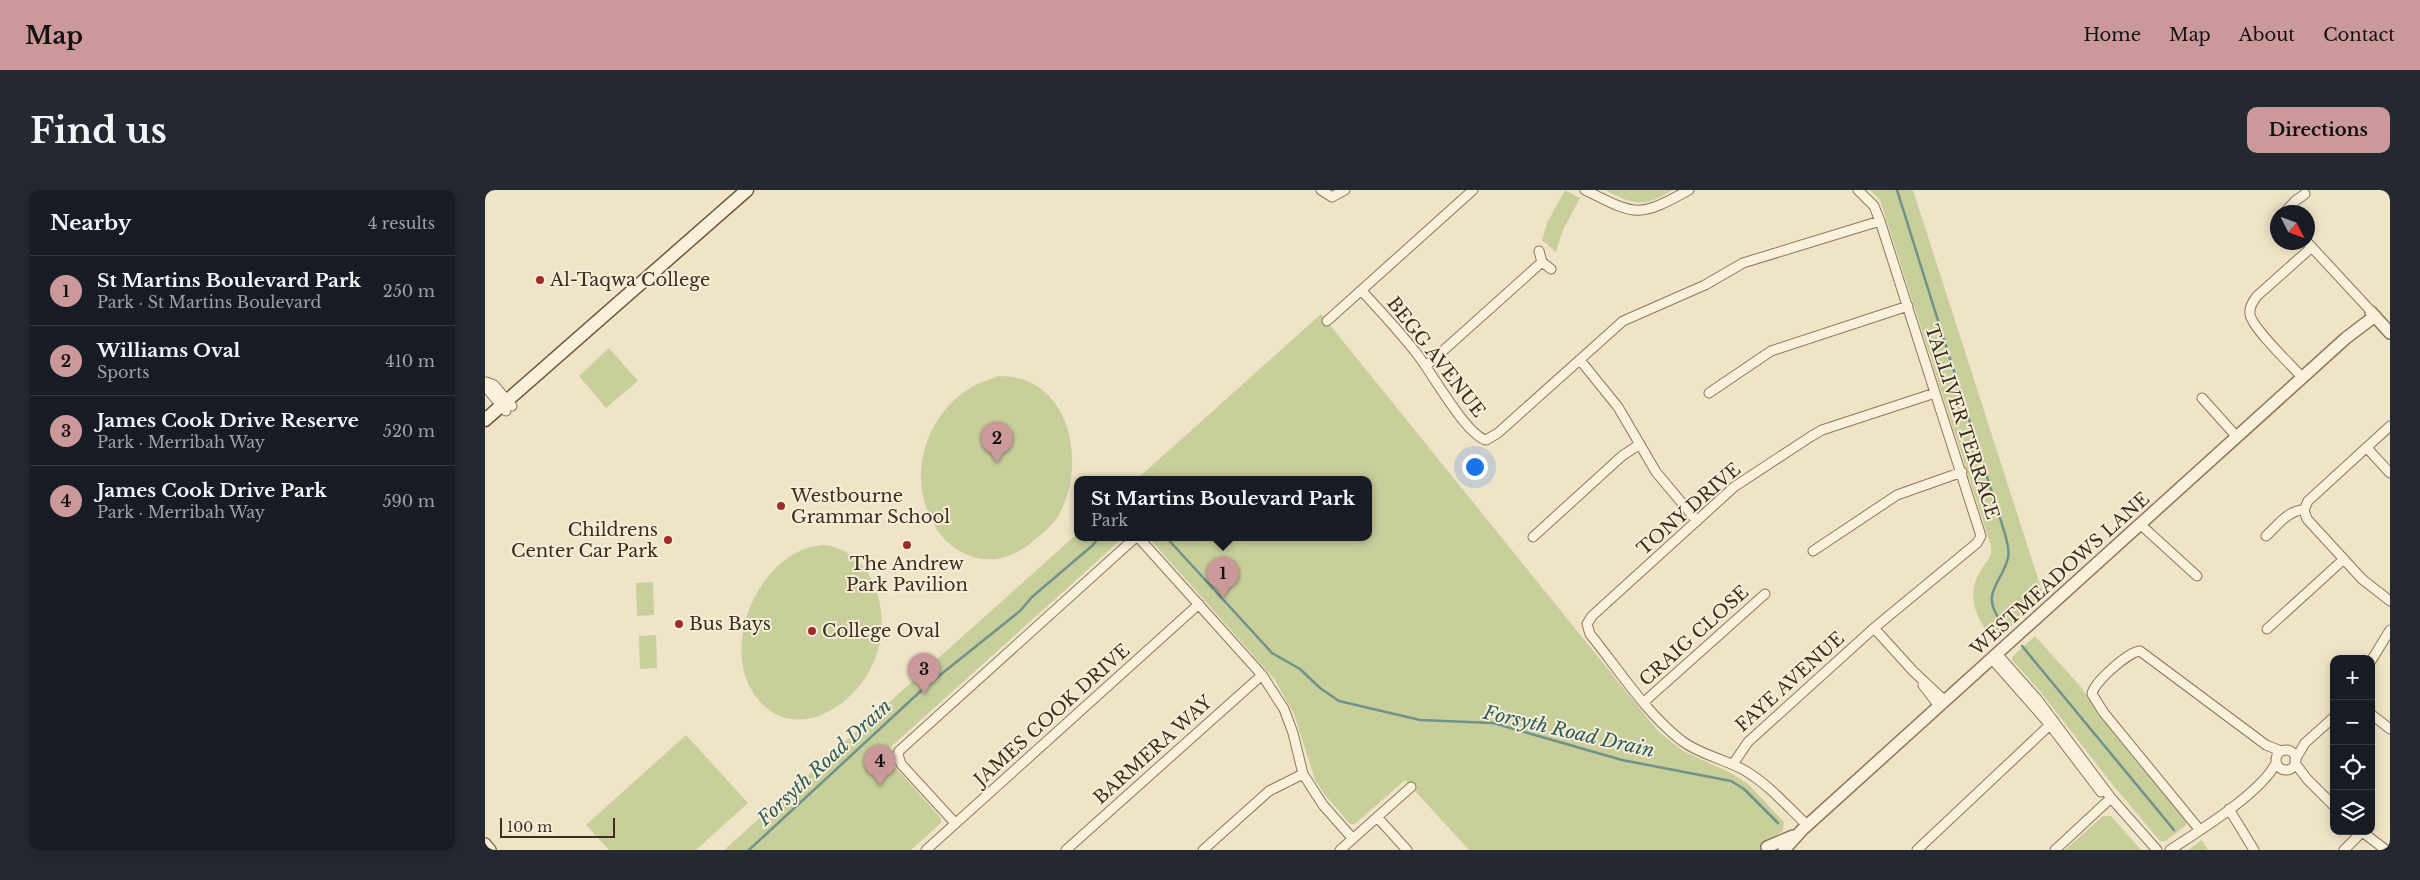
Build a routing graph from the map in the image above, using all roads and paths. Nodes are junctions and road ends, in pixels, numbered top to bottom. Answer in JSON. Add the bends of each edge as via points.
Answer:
{"nodes":[{"id":1,"x":747,"y":190,"type":"edge"},
{"id":2,"x":1321,"y":190,"type":"edge"},
{"id":3,"x":1345,"y":190,"type":"edge"},
{"id":4,"x":1473,"y":190,"type":"edge"},
{"id":5,"x":1585,"y":190,"type":"edge"},
{"id":6,"x":1689,"y":190,"type":"edge"},
{"id":7,"x":1858,"y":190,"type":"edge"},
{"id":8,"x":2306,"y":192,"type":"edge"},
{"id":9,"x":2291,"y":205,"type":"edge"},
{"id":10,"x":2298,"y":205,"type":"edge"},
{"id":11,"x":1880,"y":221,"type":"junction"},
{"id":12,"x":2305,"y":250,"type":"edge"},
{"id":13,"x":2315,"y":250,"type":"edge"},
{"id":14,"x":1539,"y":251,"type":"dead end"},
{"id":15,"x":1542,"y":262,"type":"junction"},
{"id":16,"x":1551,"y":269,"type":"dead end"},
{"id":17,"x":1362,"y":291,"type":"junction"},
{"id":18,"x":1908,"y":306,"type":"junction"},
{"id":19,"x":2372,"y":313,"type":"junction"},
{"id":20,"x":1327,"y":322,"type":"dead end"},
{"id":21,"x":2390,"y":333,"type":"edge"},
{"id":22,"x":1580,"y":360,"type":"junction"},
{"id":23,"x":1426,"y":366,"type":"junction"},
{"id":24,"x":2303,"y":378,"type":"junction"},
{"id":25,"x":485,"y":382,"type":"edge"},
{"id":26,"x":1709,"y":393,"type":"dead end"},
{"id":27,"x":1935,"y":393,"type":"junction"},
{"id":28,"x":2202,"y":398,"type":"dead end"},
{"id":29,"x":507,"y":406,"type":"junction"},
{"id":30,"x":485,"y":420,"type":"edge"},
{"id":31,"x":2390,"y":426,"type":"edge"},
{"id":32,"x":485,"y":430,"type":"edge"},
{"id":33,"x":2237,"y":437,"type":"junction"},
{"id":34,"x":1640,"y":444,"type":"junction"},
{"id":35,"x":2367,"y":448,"type":"junction"},
{"id":36,"x":1962,"y":472,"type":"junction"},
{"id":37,"x":2390,"y":473,"type":"edge"},
{"id":38,"x":2303,"y":510,"type":"junction"},
{"id":39,"x":1697,"y":521,"type":"junction"},
{"id":40,"x":2141,"y":525,"type":"junction"},
{"id":41,"x":2266,"y":536,"type":"dead end"},
{"id":42,"x":1533,"y":537,"type":"dead end"},
{"id":43,"x":1133,"y":541,"type":"edge"},
{"id":44,"x":1141,"y":541,"type":"edge"},
{"id":45,"x":1813,"y":552,"type":"dead end"},
{"id":46,"x":2344,"y":559,"type":"junction"},
{"id":47,"x":2197,"y":576,"type":"dead end"},
{"id":48,"x":1765,"y":594,"type":"dead end"},
{"id":49,"x":2390,"y":601,"type":"edge"},
{"id":50,"x":1199,"y":604,"type":"junction"},
{"id":51,"x":1875,"y":628,"type":"junction"},
{"id":52,"x":2267,"y":629,"type":"dead end"},
{"id":53,"x":2390,"y":630,"type":"edge"},
{"id":54,"x":2375,"y":655,"type":"edge"},
{"id":55,"x":1995,"y":657,"type":"junction"},
{"id":56,"x":1262,"y":675,"type":"junction"},
{"id":57,"x":1645,"y":702,"type":"junction"},
{"id":58,"x":1942,"y":703,"type":"junction"},
{"id":59,"x":2375,"y":717,"type":"edge"},
{"id":60,"x":2330,"y":721,"type":"edge"},
{"id":61,"x":2052,"y":723,"type":"junction"},
{"id":62,"x":2390,"y":729,"type":"edge"},
{"id":63,"x":2305,"y":743,"type":"junction"},
{"id":64,"x":2280,"y":756,"type":"junction"},
{"id":65,"x":2295,"y":761,"type":"junction"},
{"id":66,"x":1733,"y":764,"type":"junction"},
{"id":67,"x":2285,"y":770,"type":"junction"},
{"id":68,"x":1303,"y":774,"type":"junction"},
{"id":69,"x":2266,"y":778,"type":"junction"},
{"id":70,"x":2307,"y":780,"type":"junction"},
{"id":71,"x":1411,"y":787,"type":"dead end"},
{"id":72,"x":2111,"y":798,"type":"junction"},
{"id":73,"x":2330,"y":802,"type":"edge"},
{"id":74,"x":2229,"y":809,"type":"junction"},
{"id":75,"x":1377,"y":817,"type":"junction"},
{"id":76,"x":955,"y":824,"type":"junction"},
{"id":77,"x":2199,"y":829,"type":"junction"},
{"id":78,"x":1802,"y":830,"type":"junction"},
{"id":79,"x":2359,"y":835,"type":"edge"},
{"id":80,"x":2366,"y":835,"type":"edge"},
{"id":81,"x":1353,"y":839,"type":"junction"},
{"id":82,"x":485,"y":844,"type":"edge"},
{"id":83,"x":1766,"y":848,"type":"edge"},
{"id":84,"x":490,"y":850,"type":"edge"},
{"id":85,"x":926,"y":850,"type":"edge"},
{"id":86,"x":1066,"y":850,"type":"edge"},
{"id":87,"x":1203,"y":850,"type":"edge"},
{"id":88,"x":1340,"y":850,"type":"edge"},
{"id":89,"x":1407,"y":850,"type":"edge"},
{"id":90,"x":1780,"y":850,"type":"edge"},
{"id":91,"x":1784,"y":850,"type":"edge"},
{"id":92,"x":1917,"y":850,"type":"edge"},
{"id":93,"x":2055,"y":850,"type":"edge"},
{"id":94,"x":2157,"y":850,"type":"edge"},
{"id":95,"x":2170,"y":850,"type":"edge"},
{"id":96,"x":2254,"y":850,"type":"edge"},
{"id":97,"x":2344,"y":850,"type":"edge"},
{"id":98,"x":2386,"y":850,"type":"edge"}],
"edges":[{"from":1,"to":29,"type":"main road"},
{"from":2,"to":3,"type":"street","via":[[1332,197]]},
{"from":4,"to":17,"type":"street"},
{"from":5,"to":6,"type":"street","via":[[1617,206],[1643,212]]},
{"from":7,"to":11,"type":"street","name":"TALLIVER TERRACE","via":[[1874,206]]},
{"from":8,"to":9,"type":"street"},
{"from":8,"to":10,"type":"street"},
{"from":11,"to":18,"type":"street","name":"TALLIVER TERRACE"},
{"from":11,"to":22,"type":"street","via":[[1743,263],[1705,285],[1623,321]]},
{"from":12,"to":24,"type":"street","via":[[2257,296],[2250,313],[2255,326]]},
{"from":13,"to":19,"type":"street"},
{"from":14,"to":15,"type":"street"},
{"from":15,"to":16,"type":"street"},
{"from":15,"to":23,"type":"street"},
{"from":17,"to":20,"type":"street"},
{"from":17,"to":23,"type":"street","name":"BEGG AVENUE"},
{"from":18,"to":26,"type":"street","via":[[1771,351]]},
{"from":18,"to":27,"type":"street","name":"TALLIVER TERRACE"},
{"from":19,"to":21,"type":"street"},
{"from":19,"to":24,"type":"street","name":"WESTMEADOWS LANE"},
{"from":22,"to":23,"type":"street","name":"BEGG AVENUE","via":[[1486,440],[1479,437],[1460,415]]},
{"from":22,"to":34,"type":"street","via":[[1618,407]]},
{"from":24,"to":33,"type":"street","name":"WESTMEADOWS LANE"},
{"from":25,"to":29,"type":"street","via":[[489,391]]},
{"from":27,"to":36,"type":"street","name":"TALLIVER TERRACE"},
{"from":27,"to":39,"type":"street","name":"TONY DRIVE","via":[[1823,430],[1734,487]]},
{"from":28,"to":33,"type":"street"},
{"from":29,"to":30,"type":"main road"},
{"from":29,"to":32,"type":"main road"},
{"from":31,"to":35,"type":"street"},
{"from":33,"to":40,"type":"street","name":"WESTMEADOWS LANE"},
{"from":34,"to":39,"type":"street","via":[[1664,482]]},
{"from":34,"to":42,"type":"street","via":[[1622,456]]},
{"from":35,"to":37,"type":"street"},
{"from":35,"to":38,"type":"street"},
{"from":36,"to":45,"type":"street","via":[[1897,495]]},
{"from":36,"to":51,"type":"street","name":"TALLIVER TERRACE","via":[[1981,530],[1980,539]]},
{"from":38,"to":41,"type":"street","via":[[2292,513]]},
{"from":38,"to":46,"type":"street","via":[[2307,519]]},
{"from":39,"to":57,"type":"street","name":"TONY DRIVE","via":[[1591,616],[1587,624],[1590,634]]},
{"from":40,"to":47,"type":"street"},
{"from":40,"to":55,"type":"street","name":"WESTMEADOWS LANE"},
{"from":43,"to":76,"type":"street","via":[[899,751],[901,764]]},
{"from":44,"to":50,"type":"street"},
{"from":46,"to":49,"type":"street","via":[[2362,579]]},
{"from":46,"to":52,"type":"street"},
{"from":48,"to":57,"type":"street","name":"CRAIG CLOSE"},
{"from":50,"to":56,"type":"street"},
{"from":50,"to":76,"type":"street","name":"JAMES COOK DRIVE"},
{"from":51,"to":58,"type":"street"},
{"from":51,"to":66,"type":"street","name":"FAYE AVENUE","via":[[1748,742]]},
{"from":53,"to":54,"type":"street"},
{"from":55,"to":58,"type":"street","name":"WESTMEADOWS LANE"},
{"from":55,"to":61,"type":"street"},
{"from":56,"to":68,"type":"street","via":[[1283,708]]},
{"from":56,"to":86,"type":"street","name":"BARMERA WAY"},
{"from":57,"to":66,"type":"street","via":[[1684,742],[1700,752]]},
{"from":58,"to":78,"type":"street","name":"WESTMEADOWS LANE"},
{"from":59,"to":62,"type":"street"},
{"from":60,"to":63,"type":"street"},
{"from":61,"to":72,"type":"street"},
{"from":61,"to":92,"type":"street"},
{"from":63,"to":64,"type":"street"},
{"from":63,"to":65,"type":"street"},
{"from":64,"to":65,"type":"street","via":[[2293,754]]},
{"from":64,"to":67,"type":"street"},
{"from":64,"to":69,"type":"street"},
{"from":64,"to":77,"type":"street","via":[[2139,651],[2129,654],[2095,685],[2092,694]]},
{"from":65,"to":67,"type":"street"},
{"from":65,"to":70,"type":"street"},
{"from":66,"to":78,"type":"street","via":[[1760,781],[1785,806]]},
{"from":67,"to":69,"type":"street"},
{"from":67,"to":70,"type":"street"},
{"from":68,"to":81,"type":"street","via":[[1319,799]]},
{"from":68,"to":87,"type":"street","via":[[1269,791]]},
{"from":69,"to":74,"type":"street"},
{"from":70,"to":73,"type":"street"},
{"from":71,"to":75,"type":"street"},
{"from":72,"to":93,"type":"street"},
{"from":72,"to":94,"type":"street"},
{"from":74,"to":77,"type":"street"},
{"from":74,"to":96,"type":"street"},
{"from":75,"to":81,"type":"street"},
{"from":75,"to":89,"type":"street"},
{"from":76,"to":85,"type":"street","name":"JAMES COOK DRIVE"},
{"from":77,"to":95,"type":"street"},
{"from":78,"to":83,"type":"street","name":"WESTMEADOWS LANE"},
{"from":78,"to":91,"type":"street","name":"WESTMEADOWS LANE"},
{"from":79,"to":97,"type":"street"},
{"from":80,"to":98,"type":"street"},
{"from":81,"to":88,"type":"street"},
{"from":82,"to":84,"type":"street"},
{"from":83,"to":90,"type":"street","via":[[1775,846]]}]}
